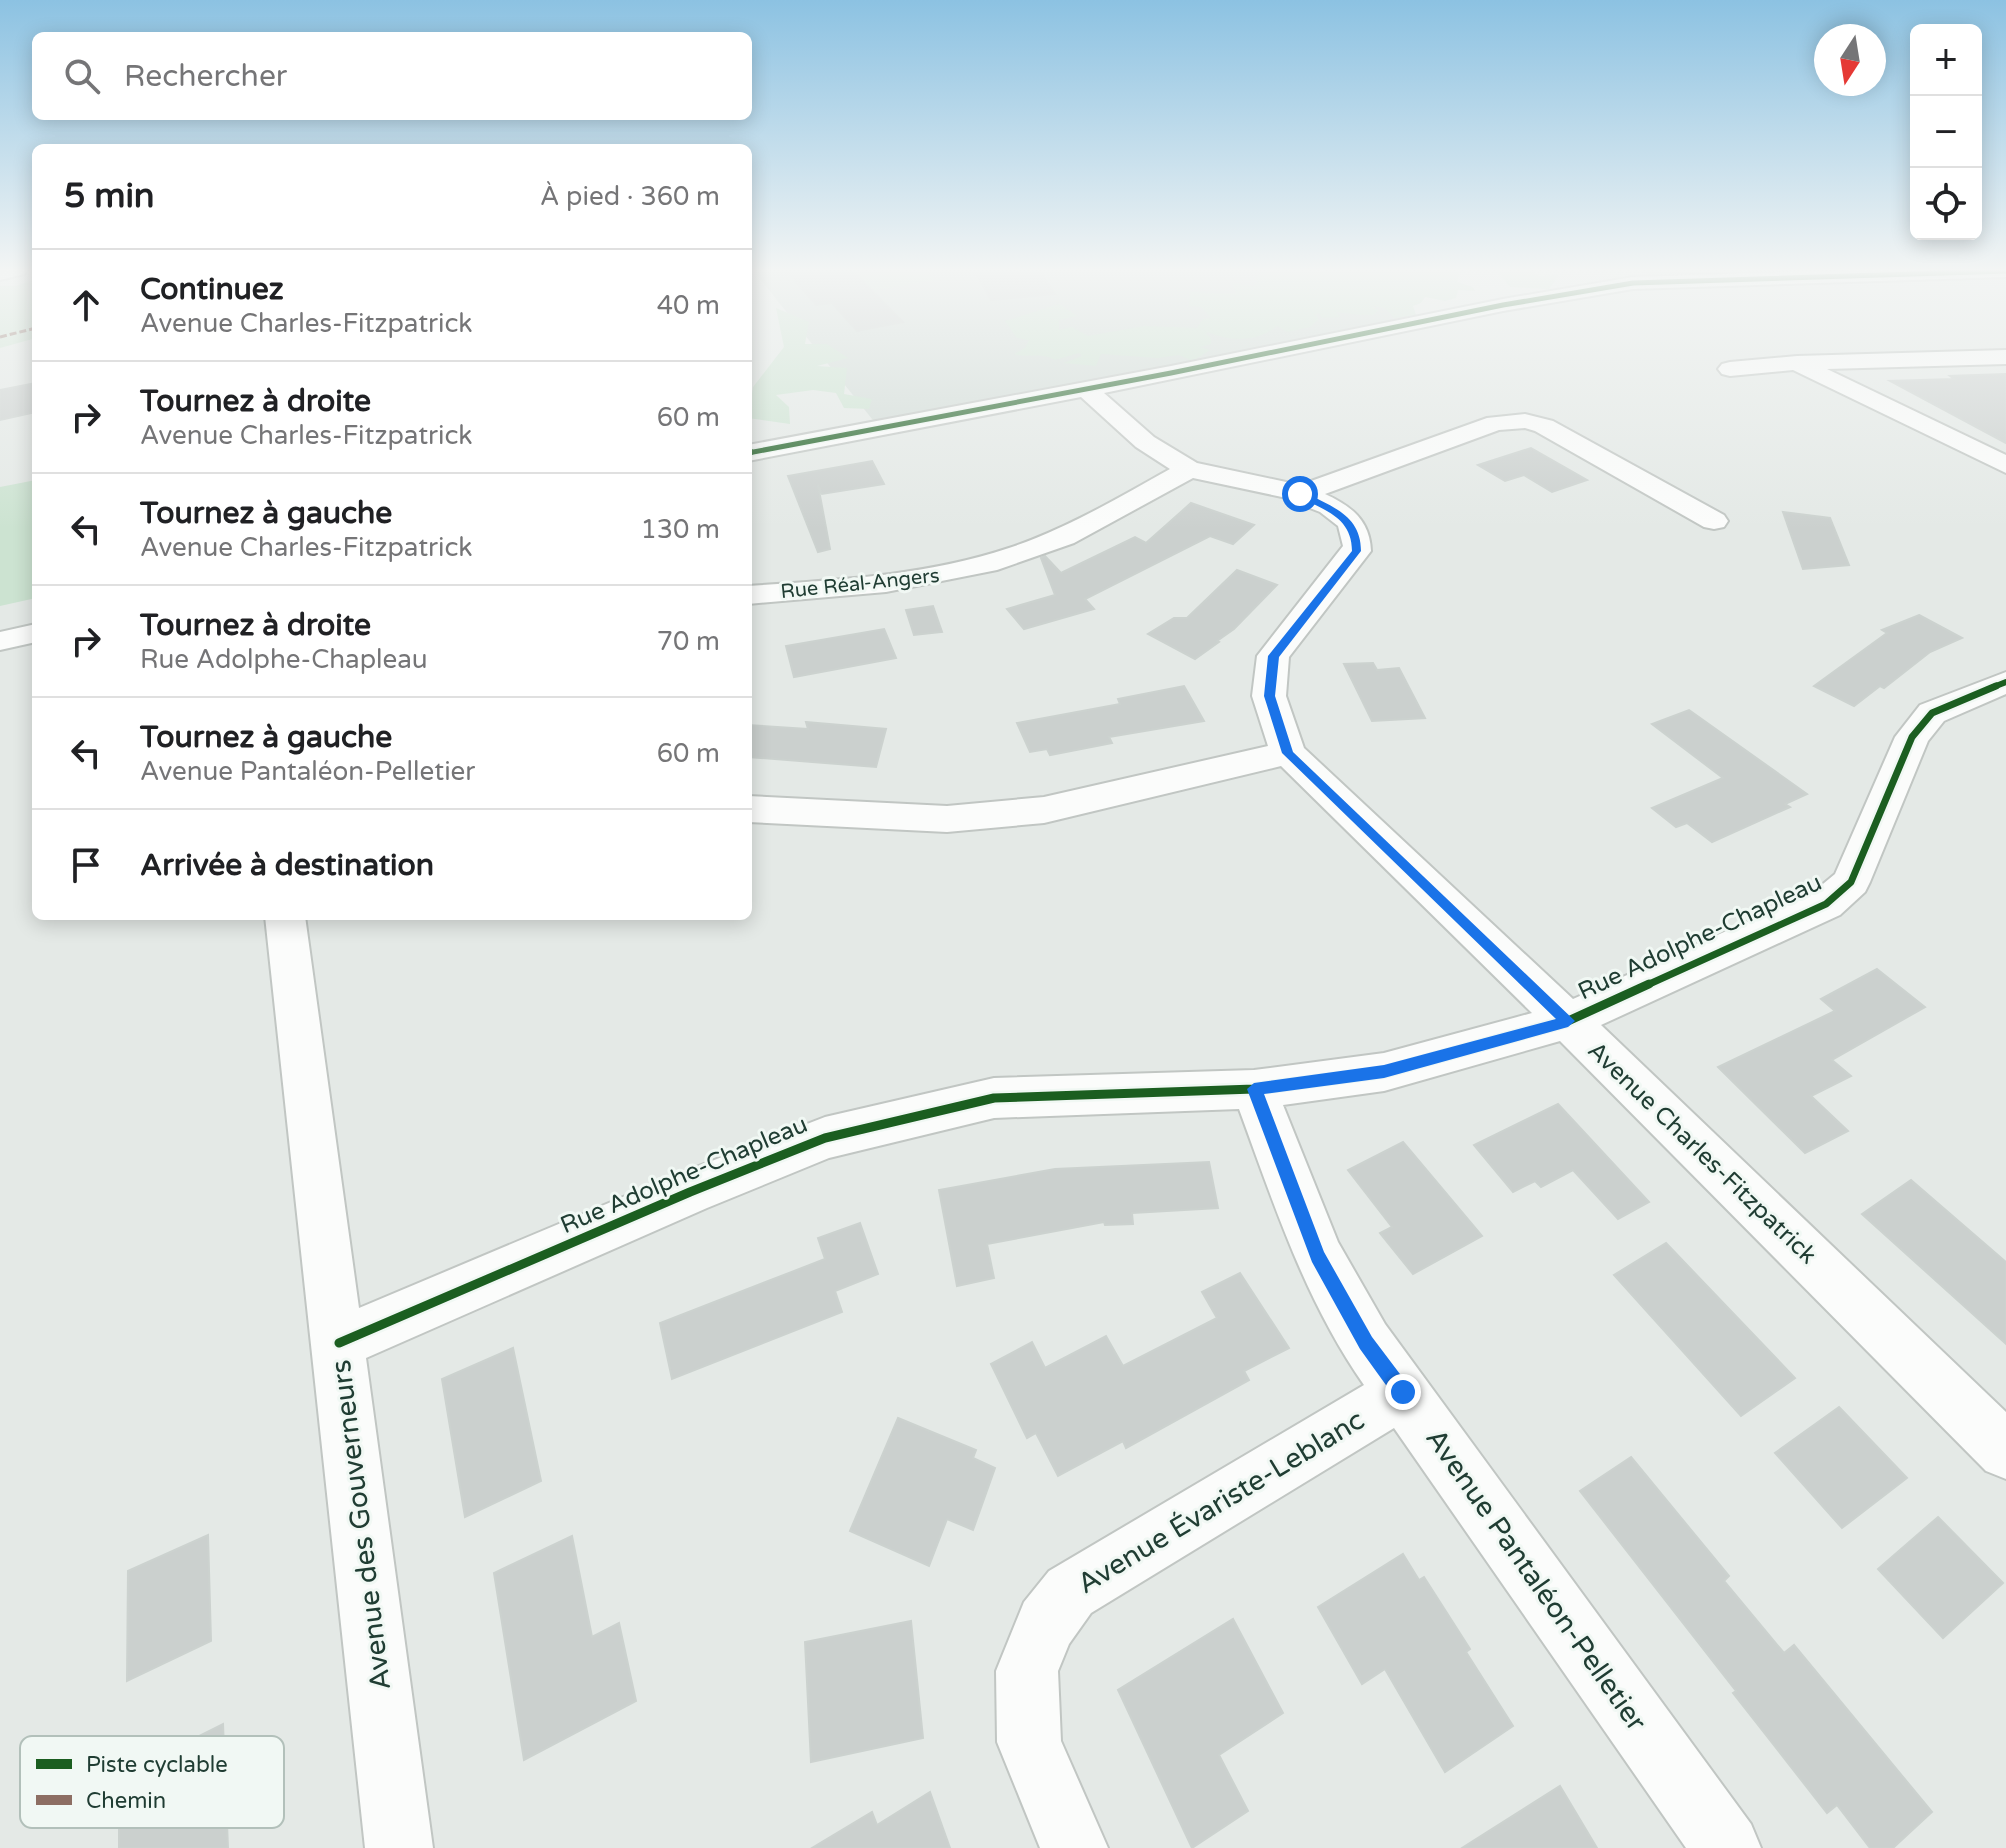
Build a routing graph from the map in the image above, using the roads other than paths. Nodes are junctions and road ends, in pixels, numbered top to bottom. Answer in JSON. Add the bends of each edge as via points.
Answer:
{"nodes":[{"id":1,"x":1256,"y":356,"type":"edge"},
{"id":2,"x":2006,"y":357,"type":"edge"},
{"id":3,"x":1797,"y":363,"type":"junction"},
{"id":4,"x":1730,"y":369,"type":"dead end"},
{"id":5,"x":1085,"y":388,"type":"junction"},
{"id":6,"x":752,"y":452,"type":"edge"},
{"id":7,"x":2006,"y":465,"type":"edge"},
{"id":8,"x":1189,"y":469,"type":"junction"},
{"id":9,"x":1300,"y":494,"type":"junction"},
{"id":10,"x":1714,"y":521,"type":"dead end"},
{"id":11,"x":752,"y":595,"type":"edge"},
{"id":12,"x":32,"y":634,"type":"edge"},
{"id":13,"x":0,"y":641,"type":"edge"},
{"id":14,"x":2006,"y":682,"type":"edge"},
{"id":15,"x":1288,"y":753,"type":"junction"},
{"id":16,"x":752,"y":809,"type":"edge"},
{"id":17,"x":286,"y":920,"type":"edge"},
{"id":18,"x":1568,"y":1021,"type":"junction"},
{"id":19,"x":1254,"y":1089,"type":"junction"},
{"id":20,"x":339,"y":1343,"type":"junction"},
{"id":21,"x":1403,"y":1392,"type":"junction"},
{"id":22,"x":2006,"y":1451,"type":"edge"},
{"id":23,"x":399,"y":1848,"type":"edge"},
{"id":24,"x":1074,"y":1848,"type":"edge"},
{"id":25,"x":1727,"y":1848,"type":"edge"}],
"edges":[{"from":1,"to":5,"type":"street"},
{"from":2,"to":3,"type":"street"},
{"from":3,"to":4,"type":"street"},
{"from":3,"to":7,"type":"street"},
{"from":5,"to":6,"type":"street"},
{"from":5,"to":8,"type":"street","name":"Avenue Charles-Fitzpatrick","via":[[1149,448]]},
{"from":8,"to":9,"type":"street","name":"Avenue Charles-Fitzpatrick"},
{"from":8,"to":11,"type":"street","name":"Rue Réal-Angers","via":[[1081,529],[952,574],[858,588]]},
{"from":9,"to":10,"type":"street","via":[[1496,423],[1525,421],[1544,426]]},
{"from":9,"to":15,"type":"street","name":"Avenue Charles-Fitzpatrick","via":[[1346,517],[1357,534],[1357,551],[1273,656],[1269,696]]},
{"from":12,"to":13,"type":"street"},
{"from":14,"to":18,"type":"street","name":"Rue Adolphe-Chapleau","via":[[1932,713],[1912,737],[1851,882],[1826,904]]},
{"from":15,"to":16,"type":"street","via":[[1044,810],[947,819]]},
{"from":15,"to":18,"type":"street","name":"Avenue Charles-Fitzpatrick"},
{"from":17,"to":20,"type":"street","name":"Avenue des Gouverneurs"},
{"from":18,"to":19,"type":"street","name":"Rue Adolphe-Chapleau","via":[[1384,1072]]},
{"from":18,"to":22,"type":"street","name":"Avenue Charles-Fitzpatrick"},
{"from":19,"to":20,"type":"street","name":"Rue Adolphe-Chapleau","via":[[994,1098],[825,1138]]},
{"from":19,"to":21,"type":"street","name":"Avenue Pantaléon-Pelletier","via":[[1318,1256],[1366,1343]]},
{"from":20,"to":23,"type":"street","name":"Avenue des Gouverneurs"},
{"from":21,"to":24,"type":"street","name":"Avenue Évariste-Leblanc","via":[[1070,1592],[1046,1624],[1027,1671],[1029,1742]]},
{"from":21,"to":25,"type":"street","name":"Avenue Pantaléon-Pelletier"}]}
